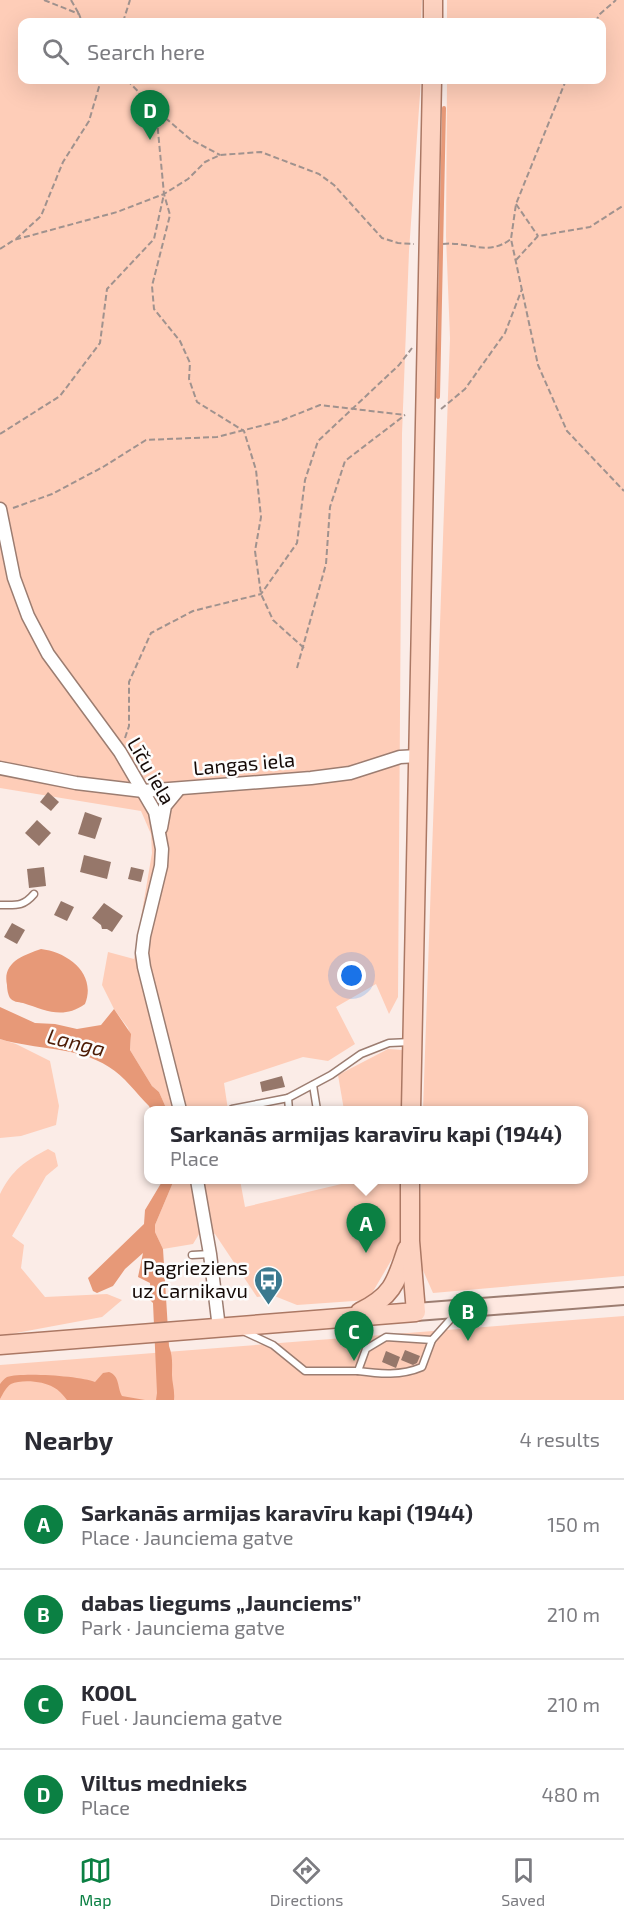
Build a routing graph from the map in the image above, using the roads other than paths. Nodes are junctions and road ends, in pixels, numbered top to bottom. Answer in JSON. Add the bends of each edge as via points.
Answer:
{"nodes":[{"id":1,"x":433,"y":0,"type":"edge"},
{"id":2,"x":433,"y":18,"type":"edge"},
{"id":3,"x":432,"y":84,"type":"edge"},
{"id":4,"x":0,"y":508,"type":"edge"},
{"id":5,"x":0,"y":514,"type":"edge"},
{"id":6,"x":418,"y":756,"type":"junction"},
{"id":7,"x":0,"y":768,"type":"edge"},
{"id":8,"x":179,"y":789,"type":"junction"},
{"id":9,"x":143,"y":791,"type":"junction"},
{"id":10,"x":160,"y":831,"type":"junction"},
{"id":11,"x":34,"y":894,"type":"dead end"},
{"id":12,"x":0,"y":905,"type":"edge"},
{"id":13,"x":412,"y":1042,"type":"junction"},
{"id":14,"x":313,"y":1085,"type":"junction"},
{"id":15,"x":288,"y":1098,"type":"junction"},
{"id":16,"x":179,"y":1106,"type":"edge"},
{"id":17,"x":247,"y":1106,"type":"edge"},
{"id":18,"x":289,"y":1106,"type":"edge"},
{"id":19,"x":316,"y":1106,"type":"edge"},
{"id":20,"x":411,"y":1106,"type":"edge"},
{"id":21,"x":198,"y":1184,"type":"edge"},
{"id":22,"x":410,"y":1184,"type":"edge"},
{"id":23,"x":410,"y":1241,"type":"junction"},
{"id":24,"x":210,"y":1254,"type":"junction"},
{"id":25,"x":192,"y":1255,"type":"dead end"},
{"id":26,"x":397,"y":1279,"type":"junction"},
{"id":27,"x":624,"y":1296,"type":"edge"},
{"id":28,"x":460,"y":1310,"type":"junction"},
{"id":29,"x":416,"y":1312,"type":"junction"},
{"id":30,"x":397,"y":1313,"type":"junction"},
{"id":31,"x":351,"y":1317,"type":"junction"},
{"id":32,"x":220,"y":1328,"type":"junction"},
{"id":33,"x":432,"y":1340,"type":"junction"},
{"id":34,"x":0,"y":1345,"type":"edge"},
{"id":35,"x":358,"y":1371,"type":"junction"}],
"edges":[{"from":1,"to":2,"type":"main road"},
{"from":3,"to":6,"type":"main road"},
{"from":4,"to":5,"type":"street","name":"Līču iela"},
{"from":5,"to":9,"type":"street","name":"Līču iela","via":[[14,578],[28,616],[48,654],[120,752]]},
{"from":6,"to":8,"type":"street","name":"Langas iela","via":[[400,757],[340,774]]},
{"from":6,"to":13,"type":"main road"},
{"from":7,"to":9,"type":"street","name":"Langas iela"},
{"from":8,"to":9,"type":"street","name":"Langas iela"},
{"from":8,"to":10,"type":"street","via":[[165,806]]},
{"from":9,"to":10,"type":"street","name":"Līču iela"},
{"from":10,"to":16,"type":"street","name":"Līču iela","via":[[160,866],[142,953]]},
{"from":11,"to":12,"type":"lane","via":[[19,905]]},
{"from":13,"to":14,"type":"lane","via":[[389,1043],[361,1054]]},
{"from":13,"to":20,"type":"main road"},
{"from":14,"to":15,"type":"lane"},
{"from":14,"to":19,"type":"lane"},
{"from":15,"to":17,"type":"lane"},
{"from":15,"to":18,"type":"lane"},
{"from":21,"to":24,"type":"street"},
{"from":22,"to":23,"type":"main road"},
{"from":23,"to":26,"type":"main road"},
{"from":23,"to":29,"type":"main road"},
{"from":24,"to":25,"type":"lane"},
{"from":24,"to":32,"type":"street"},
{"from":26,"to":30,"type":"main road"},
{"from":26,"to":31,"type":"main road","via":[[378,1304]]},
{"from":27,"to":28,"type":"main road"},
{"from":28,"to":29,"type":"main road"},
{"from":28,"to":33,"type":"lane"},
{"from":29,"to":30,"type":"main road"},
{"from":30,"to":31,"type":"main road"},
{"from":31,"to":32,"type":"main road"},
{"from":32,"to":34,"type":"main road"},
{"from":32,"to":35,"type":"lane","via":[[273,1345],[305,1371]]},
{"from":33,"to":35,"type":"lane","via":[[387,1338],[366,1349]]},
{"from":33,"to":35,"type":"lane","via":[[422,1367],[387,1374]]}]}
